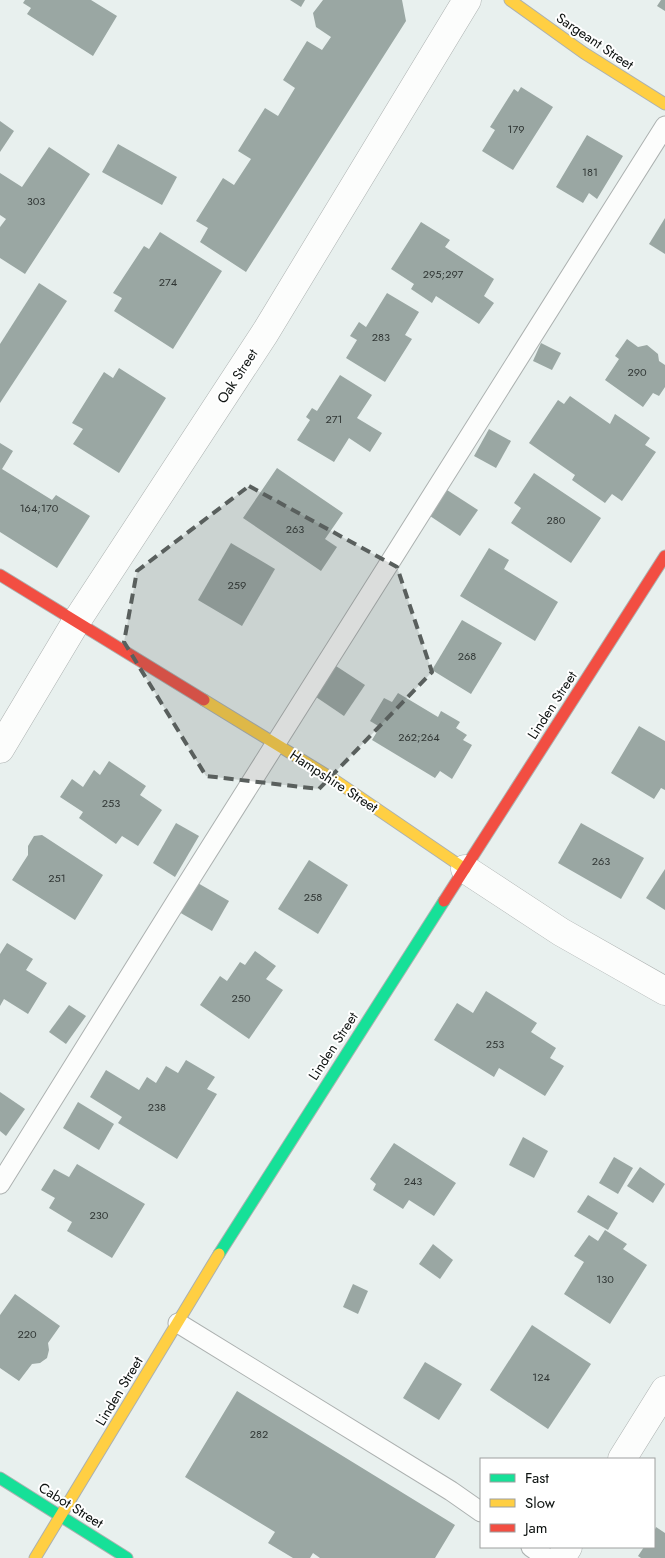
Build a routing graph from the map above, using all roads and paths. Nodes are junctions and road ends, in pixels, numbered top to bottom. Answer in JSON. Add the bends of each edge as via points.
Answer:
{"nodes":[{"id":1,"x":467,"y":0,"type":"edge"},
{"id":2,"x":510,"y":0,"type":"edge"},
{"id":3,"x":665,"y":104,"type":"edge"},
{"id":4,"x":665,"y":126,"type":"edge"},
{"id":5,"x":665,"y":556,"type":"edge"},
{"id":6,"x":0,"y":575,"type":"edge"},
{"id":7,"x":76,"y":622,"type":"junction"},
{"id":8,"x":276,"y":744,"type":"junction"},
{"id":9,"x":0,"y":749,"type":"edge"},
{"id":10,"x":465,"y":869,"type":"junction"},
{"id":11,"x":662,"y":982,"type":"edge"},
{"id":12,"x":0,"y":1184,"type":"edge"},
{"id":13,"x":178,"y":1323,"type":"junction"},
{"id":14,"x":665,"y":1390,"type":"edge"},
{"id":15,"x":623,"y":1458,"type":"edge"},
{"id":16,"x":0,"y":1478,"type":"edge"},
{"id":17,"x":480,"y":1511,"type":"edge"},
{"id":18,"x":61,"y":1517,"type":"junction"},
{"id":19,"x":532,"y":1548,"type":"edge"},
{"id":20,"x":35,"y":1558,"type":"edge"},
{"id":21,"x":127,"y":1558,"type":"edge"},
{"id":22,"x":547,"y":1558,"type":"edge"}],
"edges":[{"from":1,"to":7,"type":"street","name":"Oak Street","via":[[265,333]]},
{"from":2,"to":3,"type":"main road","name":"Sargeant Street","via":[[584,53]]},
{"from":4,"to":8,"type":"lane"},
{"from":5,"to":10,"type":"main road","name":"Linden Street"},
{"from":6,"to":7,"type":"main road","name":"Hampshire Street"},
{"from":7,"to":8,"type":"main road","name":"Hampshire Street"},
{"from":7,"to":9,"type":"street","name":"Oak Street"},
{"from":8,"to":10,"type":"main road","name":"Hampshire Street"},
{"from":8,"to":12,"type":"lane"},
{"from":10,"to":11,"type":"street","name":"Hampshire Street","via":[[561,932]]},
{"from":10,"to":13,"type":"main road","name":"Linden Street","via":[[255,1195]]},
{"from":13,"to":17,"type":"lane"},
{"from":13,"to":18,"type":"main road","name":"Linden Street"},
{"from":14,"to":15,"type":"street"},
{"from":16,"to":18,"type":"main road","name":"Cabot Street"},
{"from":18,"to":20,"type":"main road","name":"Linden Street"},
{"from":18,"to":21,"type":"main road","name":"Cabot Street"},
{"from":19,"to":22,"type":"lane"}]}
